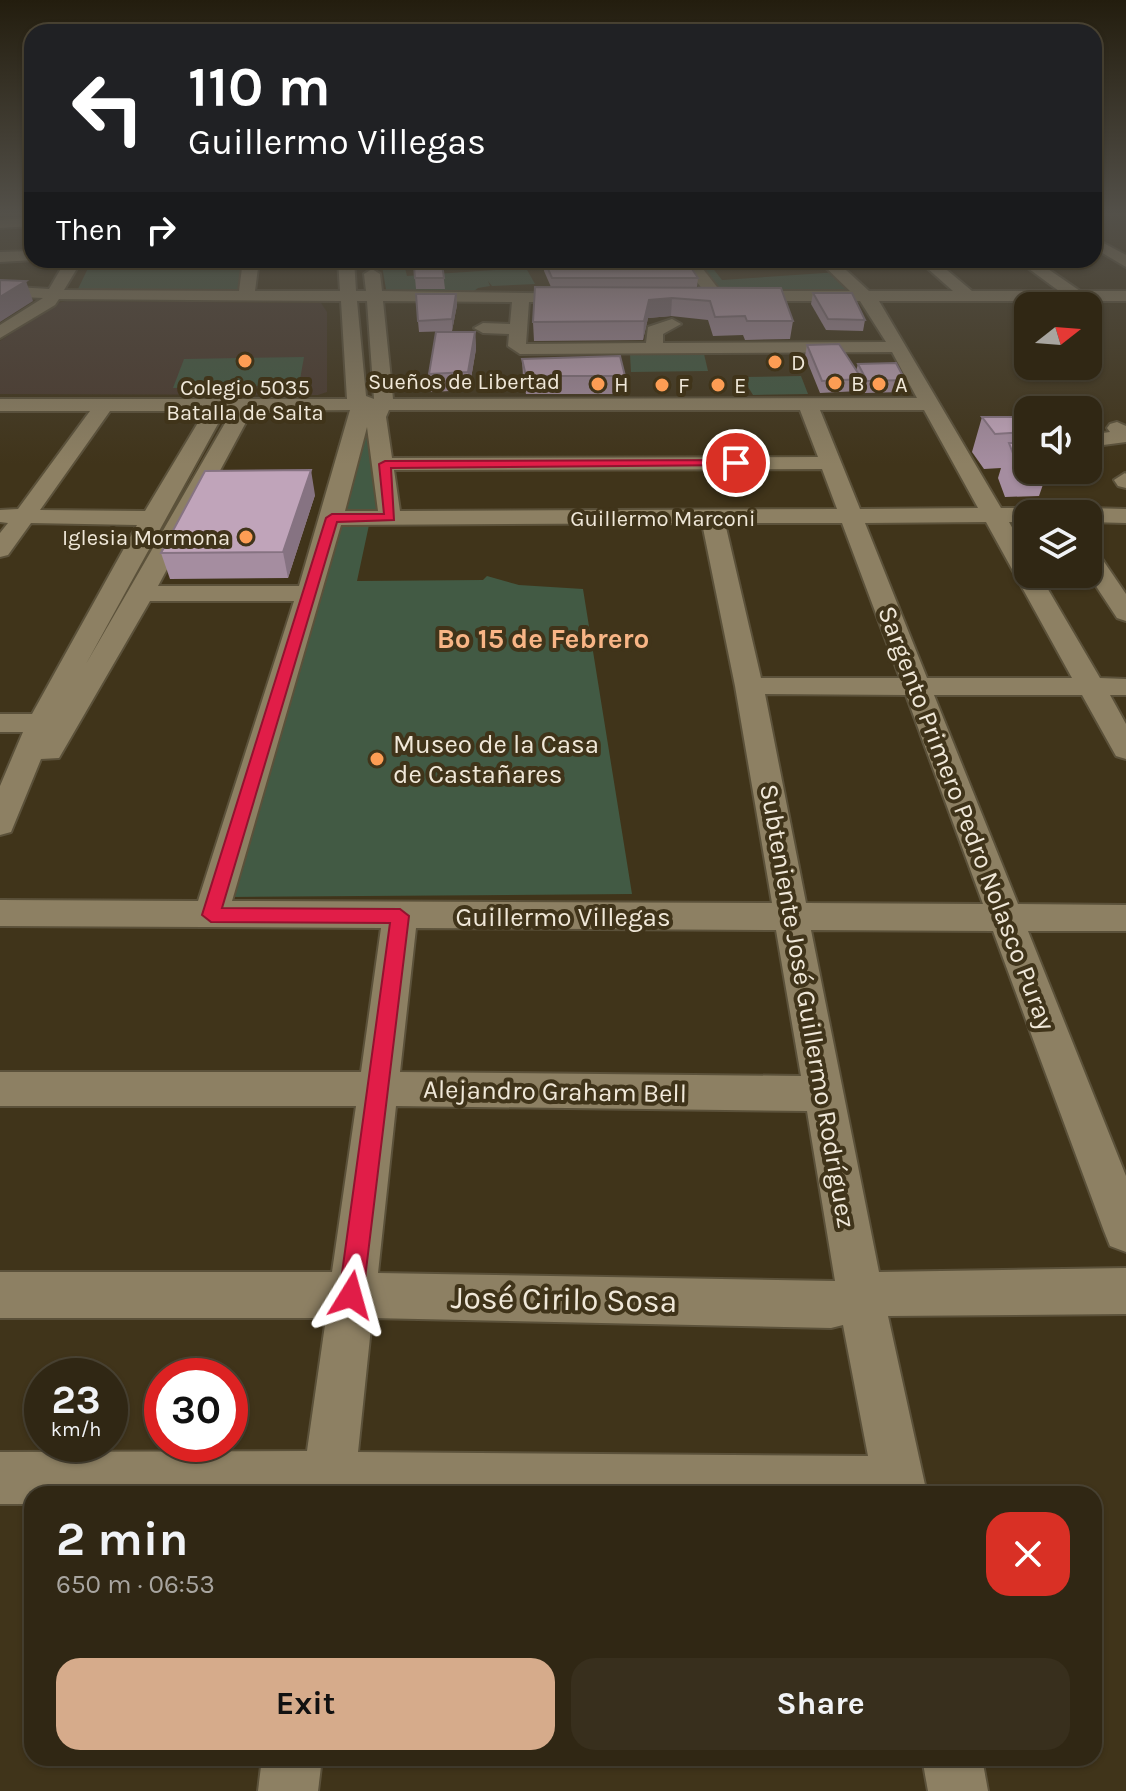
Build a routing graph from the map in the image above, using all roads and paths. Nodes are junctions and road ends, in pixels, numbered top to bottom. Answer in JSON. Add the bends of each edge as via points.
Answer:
{"nodes":[{"id":1,"x":41,"y":297,"type":"edge"},
{"id":2,"x":190,"y":297,"type":"edge"},
{"id":3,"x":276,"y":297,"type":"edge"},
{"id":4,"x":440,"y":297,"type":"edge"},
{"id":5,"x":502,"y":297,"type":"edge"},
{"id":6,"x":527,"y":297,"type":"junction"},
{"id":7,"x":798,"y":297,"type":"edge"},
{"id":8,"x":864,"y":297,"type":"junction"},
{"id":9,"x":969,"y":297,"type":"joint"},
{"id":10,"x":1014,"y":297,"type":"edge"},
{"id":11,"x":52,"y":298,"type":"junction"},
{"id":12,"x":350,"y":298,"type":"junction"},
{"id":13,"x":375,"y":298,"type":"junction"},
{"id":14,"x":672,"y":324,"type":"dead end"},
{"id":15,"x":483,"y":328,"type":"dead end"},
{"id":16,"x":517,"y":329,"type":"junction"},
{"id":17,"x":803,"y":330,"type":"dead end"},
{"id":18,"x":0,"y":333,"type":"edge"},
{"id":19,"x":896,"y":347,"type":"junction"},
{"id":20,"x":856,"y":348,"type":"junction"},
{"id":21,"x":655,"y":349,"type":"junction"},
{"id":22,"x":812,"y":349,"type":"junction"},
{"id":23,"x":721,"y":350,"type":"junction"},
{"id":24,"x":728,"y":371,"type":"dead end"},
{"id":25,"x":865,"y":371,"type":"edge"},
{"id":26,"x":625,"y":379,"type":"edge"},
{"id":27,"x":808,"y":404,"type":"junction"},
{"id":28,"x":929,"y":404,"type":"junction"},
{"id":29,"x":0,"y":405,"type":"edge"},
{"id":30,"x":104,"y":405,"type":"junction"},
{"id":31,"x":218,"y":405,"type":"junction"},
{"id":32,"x":245,"y":405,"type":"junction"},
{"id":33,"x":628,"y":405,"type":"junction"},
{"id":34,"x":370,"y":406,"type":"junction"},
{"id":35,"x":1122,"y":427,"type":"edge"},
{"id":36,"x":1102,"y":429,"type":"edge"},
{"id":37,"x":1102,"y":439,"type":"edge"},
{"id":38,"x":976,"y":440,"type":"dead end"},
{"id":39,"x":952,"y":441,"type":"junction"},
{"id":40,"x":832,"y":463,"type":"junction"},
{"id":41,"x":385,"y":464,"type":"junction"},
{"id":42,"x":204,"y":478,"type":"junction"},
{"id":43,"x":172,"y":484,"type":"junction"},
{"id":44,"x":1102,"y":515,"type":"edge"},
{"id":45,"x":0,"y":516,"type":"edge"},
{"id":46,"x":1014,"y":516,"type":"edge"},
{"id":47,"x":1126,"y":516,"type":"edge"},
{"id":48,"x":24,"y":517,"type":"junction"},
{"id":49,"x":390,"y":517,"type":"junction"},
{"id":50,"x":994,"y":517,"type":"junction"},
{"id":51,"x":153,"y":518,"type":"junction"},
{"id":52,"x":332,"y":518,"type":"junction"},
{"id":53,"x":712,"y":518,"type":"junction"},
{"id":54,"x":851,"y":518,"type":"junction"},
{"id":55,"x":0,"y":550,"type":"edge"},
{"id":56,"x":129,"y":559,"type":"junction"},
{"id":57,"x":1102,"y":576,"type":"edge"},
{"id":58,"x":146,"y":586,"type":"junction"},
{"id":59,"x":308,"y":594,"type":"junction"},
{"id":60,"x":1126,"y":613,"type":"edge"},
{"id":61,"x":749,"y":686,"type":"junction"},
{"id":62,"x":916,"y":686,"type":"junction"},
{"id":63,"x":1092,"y":687,"type":"junction"},
{"id":64,"x":1126,"y":687,"type":"edge"},
{"id":65,"x":0,"y":723,"type":"edge"},
{"id":66,"x":54,"y":723,"type":"junction"},
{"id":67,"x":1126,"y":749,"type":"edge"},
{"id":68,"x":4,"y":816,"type":"edge"},
{"id":69,"x":0,"y":913,"type":"edge"},
{"id":70,"x":211,"y":915,"type":"junction"},
{"id":71,"x":400,"y":916,"type":"junction"},
{"id":72,"x":793,"y":918,"type":"junction"},
{"id":73,"x":1005,"y":918,"type":"junction"},
{"id":74,"x":1126,"y":918,"type":"edge"},
{"id":75,"x":0,"y":1089,"type":"edge"},
{"id":76,"x":379,"y":1089,"type":"junction"},
{"id":77,"x":823,"y":1094,"type":"junction"},
{"id":78,"x":1126,"y":1231,"type":"edge"},
{"id":79,"x":1126,"y":1291,"type":"edge"},
{"id":80,"x":0,"y":1295,"type":"edge"},
{"id":81,"x":351,"y":1295,"type":"junction"},
{"id":82,"x":861,"y":1297,"type":"junction"},
{"id":83,"x":0,"y":1478,"type":"edge"},
{"id":84,"x":328,"y":1485,"type":"edge"},
{"id":85,"x":519,"y":1486,"type":"edge"},
{"id":86,"x":900,"y":1486,"type":"edge"},
{"id":87,"x":291,"y":1766,"type":"edge"},
{"id":88,"x":953,"y":1766,"type":"edge"},
{"id":89,"x":288,"y":1791,"type":"edge"},
{"id":90,"x":958,"y":1791,"type":"edge"}],
"edges":[{"from":1,"to":11,"type":"street"},
{"from":2,"to":11,"type":"street"},
{"from":3,"to":12,"type":"street"},
{"from":4,"to":13,"type":"street"},
{"from":5,"to":6,"type":"street"},
{"from":6,"to":13,"type":"street"},
{"from":6,"to":16,"type":"street"},
{"from":7,"to":8,"type":"street"},
{"from":8,"to":9,"type":"street"},
{"from":8,"to":19,"type":"street","via":[[874,305]]},
{"from":9,"to":10,"type":"street"},
{"from":11,"to":12,"type":"street"},
{"from":11,"to":18,"type":"street"},
{"from":12,"to":13,"type":"street"},
{"from":12,"to":34,"type":"street"},
{"from":13,"to":34,"type":"street","via":[[385,395]]},
{"from":14,"to":21,"type":"street","via":[[654,331]]},
{"from":15,"to":16,"type":"street"},
{"from":16,"to":21,"type":"street","via":[[520,349],[558,358]]},
{"from":17,"to":22,"type":"street"},
{"from":19,"to":20,"type":"street"},
{"from":19,"to":28,"type":"street"},
{"from":20,"to":22,"type":"street"},
{"from":20,"to":25,"type":"street"},
{"from":21,"to":23,"type":"street"},
{"from":22,"to":23,"type":"street"},
{"from":23,"to":24,"type":"street"},
{"from":26,"to":33,"type":"street"},
{"from":27,"to":28,"type":"street","name":"Sueños de Libertad"},
{"from":27,"to":33,"type":"street","name":"Sueños de Libertad"},
{"from":27,"to":40,"type":"street","name":"Sargento Primero Pedro Nolasco Puray"},
{"from":28,"to":39,"type":"street"},
{"from":29,"to":30,"type":"street","name":"Sueños de Libertad"},
{"from":30,"to":31,"type":"street","name":"Sueños de Libertad"},
{"from":30,"to":48,"type":"street"},
{"from":31,"to":32,"type":"street","name":"Sueños de Libertad"},
{"from":31,"to":43,"type":"street"},
{"from":32,"to":34,"type":"street","name":"Sueños de Libertad"},
{"from":32,"to":42,"type":"street"},
{"from":33,"to":34,"type":"street","name":"Sueños de Libertad"},
{"from":34,"to":41,"type":"street"},
{"from":34,"to":52,"type":"street","via":[[361,414]]},
{"from":35,"to":36,"type":"street"},
{"from":35,"to":37,"type":"street","via":[[1123,437]]},
{"from":38,"to":39,"type":"street"},
{"from":39,"to":50,"type":"street"},
{"from":40,"to":41,"type":"street"},
{"from":40,"to":54,"type":"street","name":"Sargento Primero Pedro Nolasco Puray"},
{"from":41,"to":49,"type":"street"},
{"from":42,"to":43,"type":"street"},
{"from":42,"to":58,"type":"street"},
{"from":43,"to":51,"type":"street"},
{"from":44,"to":47,"type":"street"},
{"from":45,"to":48,"type":"street"},
{"from":46,"to":50,"type":"street","name":"Guillermo Marconi"},
{"from":48,"to":51,"type":"street"},
{"from":48,"to":55,"type":"street"},
{"from":49,"to":52,"type":"street","name":"Guillermo Marconi"},
{"from":49,"to":53,"type":"street","name":"Guillermo Marconi"},
{"from":50,"to":54,"type":"street","name":"Guillermo Marconi"},
{"from":50,"to":63,"type":"street"},
{"from":51,"to":56,"type":"street"},
{"from":52,"to":59,"type":"street"},
{"from":53,"to":54,"type":"street","name":"Guillermo Marconi"},
{"from":53,"to":61,"type":"street","name":"Subteniente José Guillermo Rodríguez"},
{"from":54,"to":62,"type":"street","name":"Sargento Primero Pedro Nolasco Puray"},
{"from":56,"to":58,"type":"street"},
{"from":56,"to":66,"type":"street"},
{"from":57,"to":60,"type":"street"},
{"from":58,"to":59,"type":"street"},
{"from":58,"to":66,"type":"street"},
{"from":59,"to":70,"type":"street"},
{"from":61,"to":62,"type":"street"},
{"from":61,"to":72,"type":"street","name":"Subteniente José Guillermo Rodríguez"},
{"from":62,"to":63,"type":"street"},
{"from":62,"to":73,"type":"street","name":"Sargento Primero Pedro Nolasco Puray"},
{"from":63,"to":64,"type":"street"},
{"from":63,"to":67,"type":"street"},
{"from":65,"to":66,"type":"street"},
{"from":66,"to":68,"type":"street"},
{"from":69,"to":70,"type":"street","name":"Guillermo Villegas"},
{"from":70,"to":71,"type":"street","name":"Guillermo Villegas"},
{"from":71,"to":72,"type":"street","name":"Guillermo Villegas"},
{"from":71,"to":76,"type":"street"},
{"from":72,"to":73,"type":"street","name":"Guillermo Villegas"},
{"from":72,"to":77,"type":"street","name":"Subteniente José Guillermo Rodríguez"},
{"from":73,"to":74,"type":"street","name":"Guillermo Villegas"},
{"from":73,"to":78,"type":"street","name":"Sargento Primero Pedro Nolasco Puray"},
{"from":75,"to":76,"type":"street","name":"Alejandro Graham Bell"},
{"from":76,"to":77,"type":"street","name":"Alejandro Graham Bell"},
{"from":76,"to":81,"type":"street"},
{"from":77,"to":82,"type":"street","name":"Subteniente José Guillermo Rodríguez"},
{"from":79,"to":82,"type":"street","name":"José Cirilo Sosa"},
{"from":80,"to":81,"type":"street","name":"José Cirilo Sosa"},
{"from":81,"to":82,"type":"street","name":"José Cirilo Sosa","via":[[831,1305]]},
{"from":81,"to":84,"type":"street"},
{"from":82,"to":86,"type":"street","name":"Subteniente José Guillermo Rodríguez"},
{"from":83,"to":84,"type":"street"},
{"from":84,"to":85,"type":"street"},
{"from":87,"to":89,"type":"street"},
{"from":88,"to":90,"type":"street"}]}
